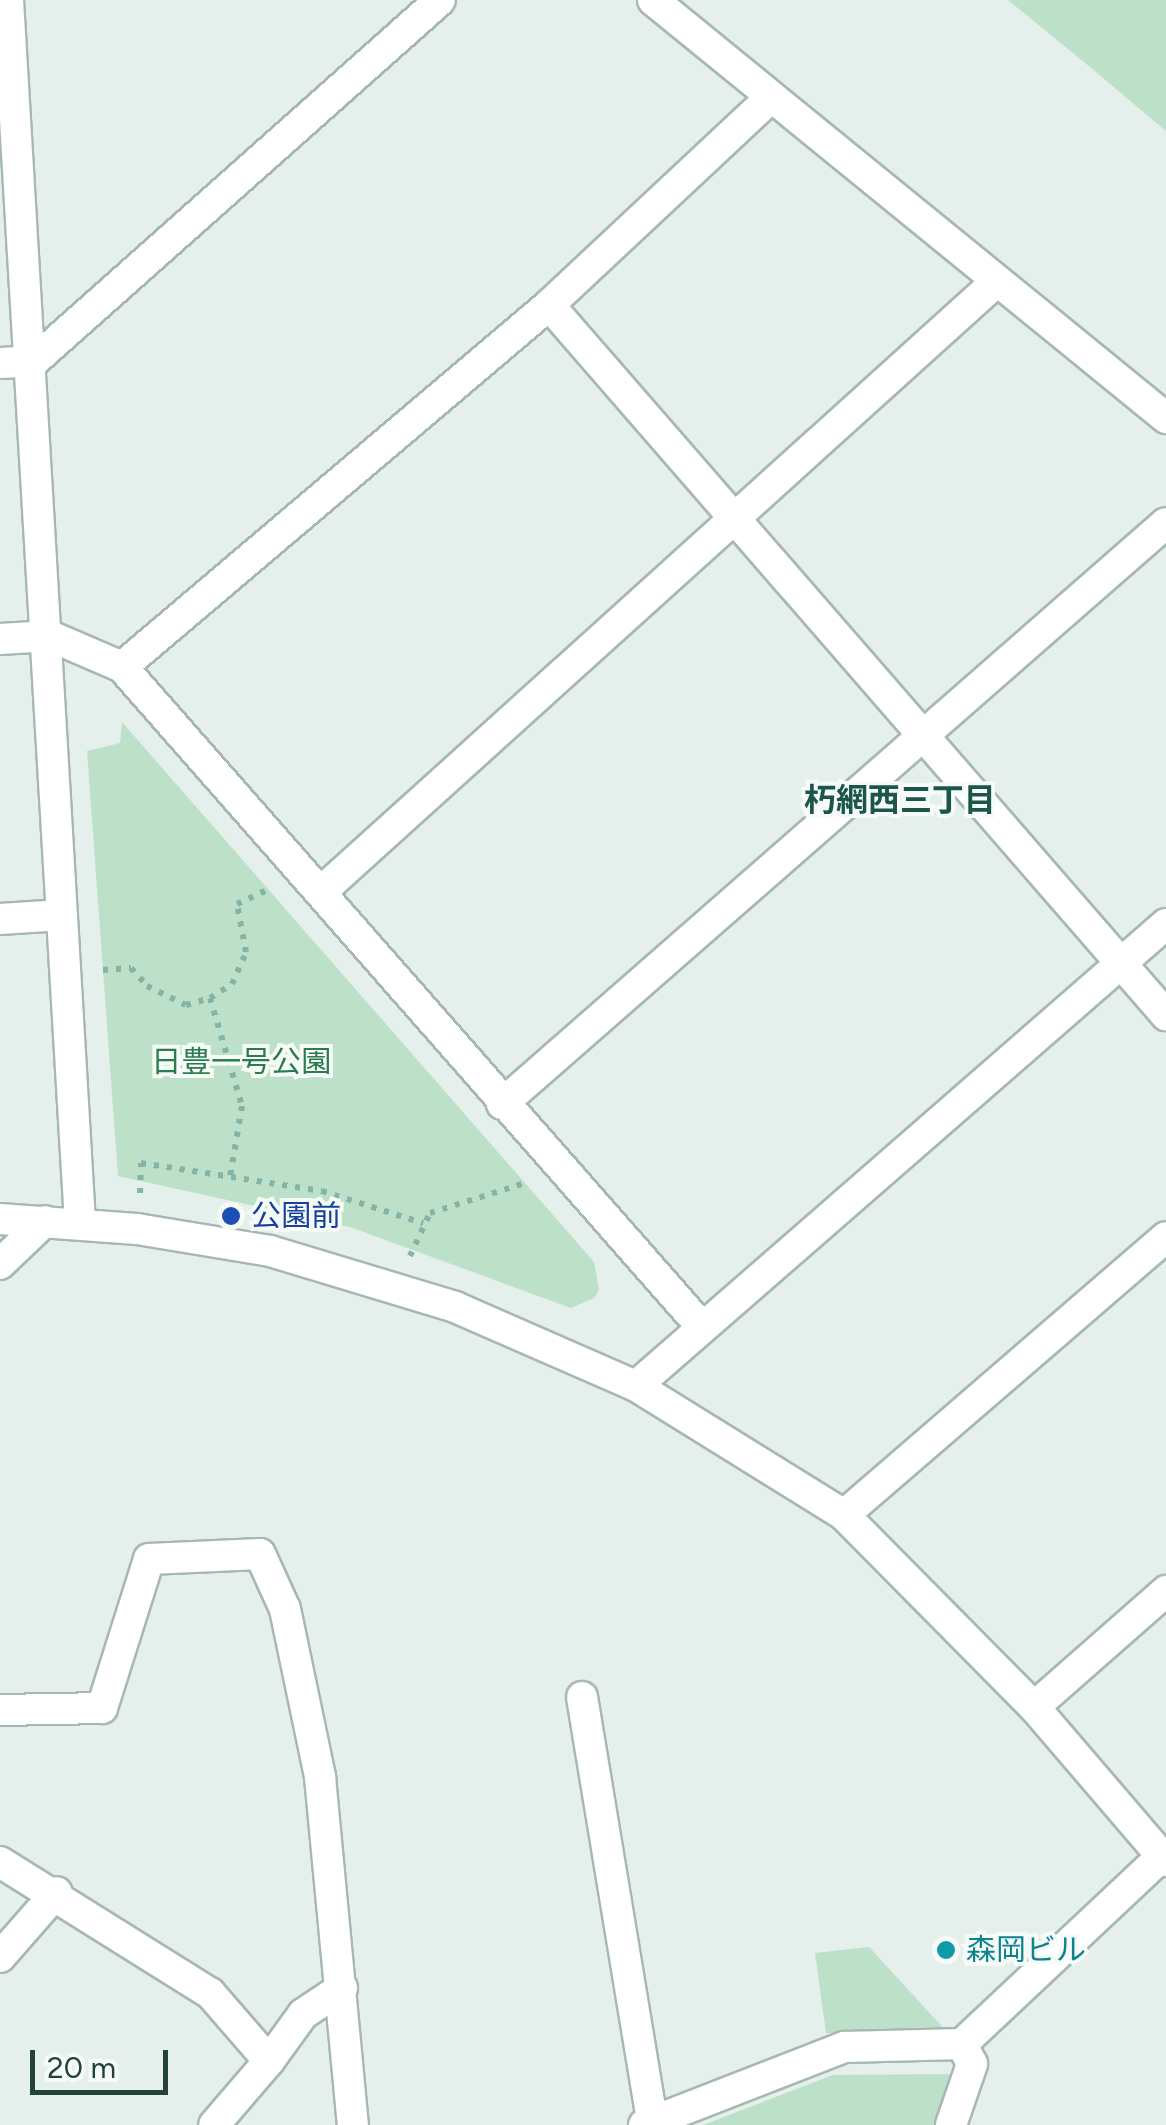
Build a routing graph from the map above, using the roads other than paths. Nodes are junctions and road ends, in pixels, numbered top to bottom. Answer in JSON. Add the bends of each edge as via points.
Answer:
{"nodes":[{"id":1,"x":8,"y":0,"type":"edge"},
{"id":2,"x":440,"y":0,"type":"edge"},
{"id":3,"x":653,"y":0,"type":"edge"},
{"id":4,"x":6,"y":85,"type":"edge"},
{"id":5,"x":768,"y":100,"type":"junction"},
{"id":6,"x":997,"y":281,"type":"junction"},
{"id":7,"x":549,"y":305,"type":"junction"},
{"id":8,"x":34,"y":361,"type":"junction"},
{"id":9,"x":0,"y":363,"type":"edge"},
{"id":10,"x":1166,"y":418,"type":"edge"},
{"id":11,"x":736,"y":518,"type":"junction"},
{"id":12,"x":1166,"y":523,"type":"edge"},
{"id":13,"x":50,"y":636,"type":"junction"},
{"id":14,"x":0,"y":640,"type":"edge"},
{"id":15,"x":122,"y":667,"type":"junction"},
{"id":16,"x":923,"y":736,"type":"junction"},
{"id":17,"x":322,"y":891,"type":"junction"},
{"id":18,"x":62,"y":916,"type":"junction"},
{"id":19,"x":0,"y":919,"type":"edge"},
{"id":20,"x":1166,"y":924,"type":"edge"},
{"id":21,"x":1122,"y":966,"type":"junction"},
{"id":22,"x":1166,"y":1015,"type":"edge"},
{"id":23,"x":502,"y":1104,"type":"junction"},
{"id":24,"x":0,"y":1219,"type":"edge"},
{"id":25,"x":45,"y":1221,"type":"junction"},
{"id":26,"x":80,"y":1222,"type":"junction"},
{"id":27,"x":1166,"y":1237,"type":"edge"},
{"id":28,"x":0,"y":1264,"type":"edge"},
{"id":29,"x":700,"y":1326,"type":"junction"},
{"id":30,"x":636,"y":1386,"type":"junction"},
{"id":31,"x":844,"y":1515,"type":"junction"},
{"id":32,"x":1166,"y":1591,"type":"edge"},
{"id":33,"x":582,"y":1698,"type":"dead end"},
{"id":34,"x":1034,"y":1706,"type":"junction"},
{"id":35,"x":0,"y":1710,"type":"edge"},
{"id":36,"x":1164,"y":1858,"type":"edge"},
{"id":37,"x":0,"y":1862,"type":"edge"},
{"id":38,"x":57,"y":1892,"type":"junction"},
{"id":39,"x":0,"y":1958,"type":"edge"},
{"id":40,"x":342,"y":1988,"type":"junction"},
{"id":41,"x":962,"y":2044,"type":"junction"},
{"id":42,"x":269,"y":2061,"type":"junction"},
{"id":43,"x":648,"y":2124,"type":"edge"},
{"id":44,"x":214,"y":2125,"type":"edge"},
{"id":45,"x":353,"y":2125,"type":"edge"},
{"id":46,"x":951,"y":2125,"type":"edge"}],
"edges":[{"from":1,"to":4,"type":"street"},
{"from":2,"to":8,"type":"street"},
{"from":3,"to":5,"type":"street"},
{"from":4,"to":8,"type":"street"},
{"from":5,"to":6,"type":"street","via":[[873,175]]},
{"from":5,"to":7,"type":"street"},
{"from":6,"to":10,"type":"street"},
{"from":6,"to":11,"type":"street"},
{"from":7,"to":11,"type":"street"},
{"from":7,"to":15,"type":"street"},
{"from":8,"to":9,"type":"street"},
{"from":8,"to":13,"type":"street"},
{"from":11,"to":16,"type":"street"},
{"from":11,"to":17,"type":"street"},
{"from":12,"to":16,"type":"street"},
{"from":13,"to":14,"type":"street"},
{"from":13,"to":15,"type":"street"},
{"from":13,"to":18,"type":"street"},
{"from":15,"to":17,"type":"street"},
{"from":16,"to":21,"type":"street"},
{"from":16,"to":23,"type":"street"},
{"from":17,"to":23,"type":"street"},
{"from":18,"to":19,"type":"street"},
{"from":18,"to":26,"type":"street"},
{"from":20,"to":21,"type":"street"},
{"from":21,"to":22,"type":"street"},
{"from":21,"to":29,"type":"street"},
{"from":23,"to":29,"type":"street"},
{"from":24,"to":25,"type":"street"},
{"from":25,"to":26,"type":"street"},
{"from":25,"to":28,"type":"street"},
{"from":26,"to":30,"type":"street","via":[[270,1251],[332,1268],[455,1307]]},
{"from":27,"to":31,"type":"street"},
{"from":29,"to":30,"type":"street"},
{"from":30,"to":31,"type":"street"},
{"from":31,"to":34,"type":"street"},
{"from":32,"to":34,"type":"street"},
{"from":33,"to":43,"type":"street"},
{"from":34,"to":36,"type":"street"},
{"from":35,"to":40,"type":"street","via":[[102,1708],[148,1559],[260,1554],[286,1609],[320,1777]]},
{"from":36,"to":41,"type":"street"},
{"from":37,"to":38,"type":"street"},
{"from":38,"to":39,"type":"street"},
{"from":38,"to":42,"type":"street","via":[[210,1993]]},
{"from":40,"to":42,"type":"street","via":[[303,2014]]},
{"from":40,"to":45,"type":"street"},
{"from":41,"to":43,"type":"street","via":[[844,2047]]},
{"from":41,"to":46,"type":"street","via":[[972,2064]]},
{"from":42,"to":44,"type":"street"}]}
